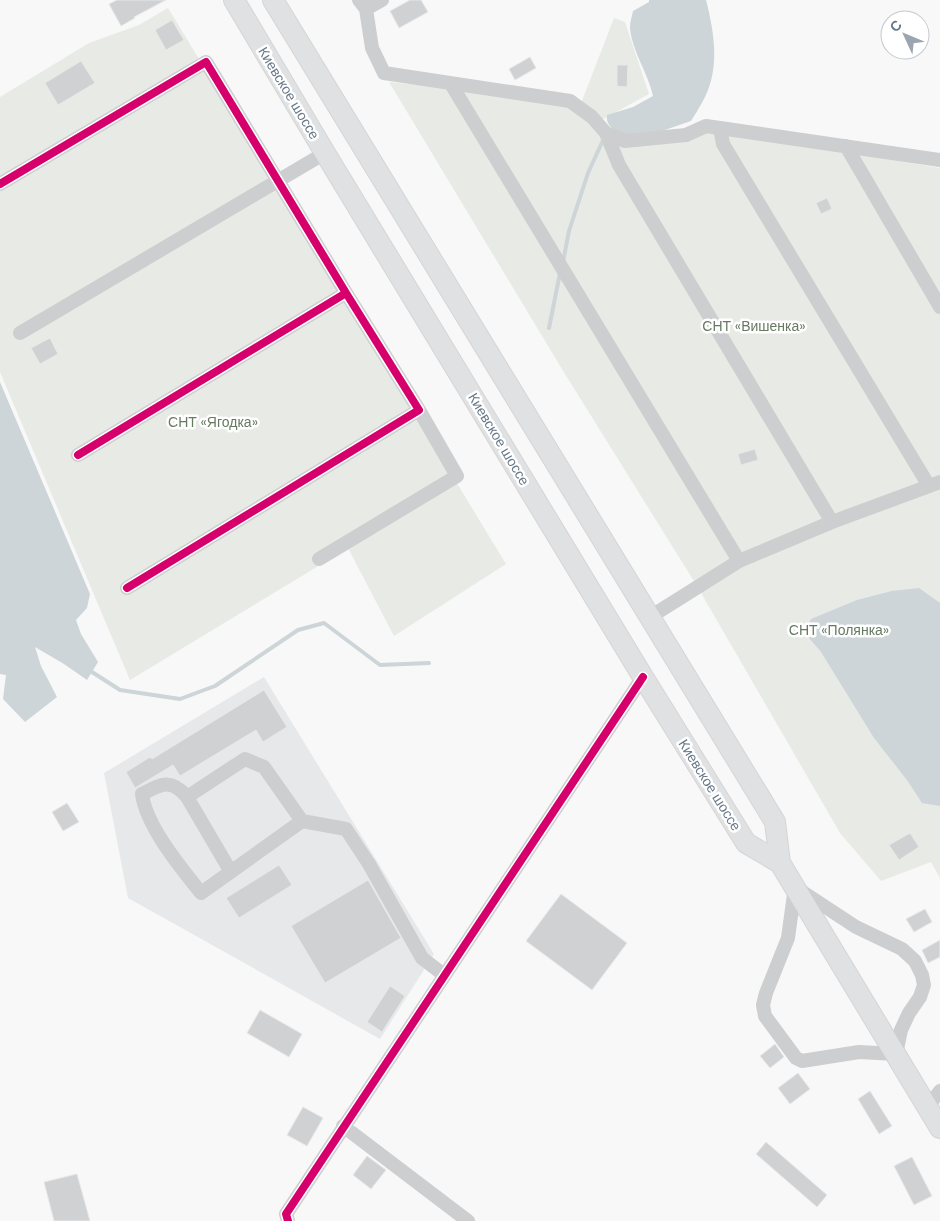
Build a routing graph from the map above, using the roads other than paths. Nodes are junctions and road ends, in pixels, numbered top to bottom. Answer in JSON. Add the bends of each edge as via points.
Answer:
{"nodes":[{"id":1,"x":234,"y":0,"type":"edge"},
{"id":2,"x":273,"y":0,"type":"edge"},
{"id":3,"x":382,"y":0,"type":"edge"},
{"id":4,"x":363,"y":5,"type":"edge"},
{"id":5,"x":452,"y":84,"type":"junction"},
{"id":6,"x":720,"y":128,"type":"junction"},
{"id":7,"x":606,"y":133,"type":"junction"},
{"id":8,"x":846,"y":146,"type":"junction"},
{"id":9,"x":324,"y":153,"type":"junction"},
{"id":10,"x":940,"y":160,"type":"edge"},
{"id":11,"x":279,"y":180,"type":"junction"},
{"id":12,"x":0,"y":184,"type":"edge"},
{"id":13,"x":346,"y":293,"type":"junction"},
{"id":14,"x":940,"y":307,"type":"edge"},
{"id":15,"x":20,"y":333,"type":"dead end"},
{"id":16,"x":419,"y":410,"type":"junction"},
{"id":17,"x":78,"y":455,"type":"dead end"},
{"id":18,"x":934,"y":484,"type":"edge"},
{"id":19,"x":832,"y":522,"type":"junction"},
{"id":20,"x":319,"y":560,"type":"dead end"},
{"id":21,"x":739,"y":561,"type":"junction"},
{"id":22,"x":126,"y":588,"type":"dead end"},
{"id":23,"x":650,"y":617,"type":"junction"},
{"id":24,"x":643,"y":678,"type":"junction"},
{"id":25,"x":187,"y":797,"type":"junction"},
{"id":26,"x":302,"y":821,"type":"junction"},
{"id":27,"x":780,"y":863,"type":"junction"},
{"id":28,"x":231,"y":872,"type":"junction"},
{"id":29,"x":795,"y":888,"type":"junction"},
{"id":30,"x":444,"y":975,"type":"junction"},
{"id":31,"x":896,"y":1054,"type":"junction"},
{"id":32,"x":940,"y":1091,"type":"edge"},
{"id":33,"x":928,"y":1106,"type":"junction"},
{"id":34,"x":342,"y":1126,"type":"junction"},
{"id":35,"x":940,"y":1128,"type":"edge"},
{"id":36,"x":288,"y":1221,"type":"edge"},
{"id":37,"x":468,"y":1221,"type":"edge"}],
"edges":[{"from":1,"to":9,"type":"highway","name":"Киевское шоссе"},
{"from":2,"to":23,"type":"highway","name":"Киевское шоссе"},
{"from":3,"to":4,"type":"street"},
{"from":4,"to":5,"type":"street","via":[[372,48],[384,73]]},
{"from":5,"to":7,"type":"street","via":[[570,101],[592,117]]},
{"from":5,"to":21,"type":"street"},
{"from":6,"to":7,"type":"street","via":[[706,126],[686,135],[625,141]]},
{"from":6,"to":8,"type":"street"},
{"from":6,"to":18,"type":"street","via":[[723,144]]},
{"from":7,"to":19,"type":"street","via":[[619,165]]},
{"from":8,"to":10,"type":"street"},
{"from":8,"to":14,"type":"street"},
{"from":9,"to":11,"type":"street"},
{"from":9,"to":24,"type":"highway","name":"Киевское шоссе"},
{"from":11,"to":12,"type":"street","via":[[206,62]]},
{"from":11,"to":13,"type":"street"},
{"from":11,"to":15,"type":"street"},
{"from":13,"to":16,"type":"street"},
{"from":13,"to":17,"type":"street"},
{"from":16,"to":20,"type":"street","via":[[457,476]]},
{"from":16,"to":22,"type":"street"},
{"from":18,"to":19,"type":"street"},
{"from":19,"to":21,"type":"street"},
{"from":21,"to":23,"type":"street"},
{"from":23,"to":27,"type":"highway","name":"Киевское шоссе","via":[[776,822]]},
{"from":24,"to":27,"type":"highway","name":"Киевское шоссе","via":[[746,843]]},
{"from":24,"to":30,"type":"street"},
{"from":25,"to":26,"type":"street","via":[[244,759],[264,767]]},
{"from":25,"to":28,"type":"street"},
{"from":25,"to":28,"type":"street","via":[[169,784],[142,794],[158,835],[201,893]]},
{"from":26,"to":28,"type":"street"},
{"from":26,"to":30,"type":"street","via":[[346,829],[422,958]]},
{"from":27,"to":29,"type":"highway","name":"Киевское шоссе"},
{"from":29,"to":31,"type":"highway","name":"Киевское шоссе"},
{"from":29,"to":31,"type":"street","via":[[856,927],[902,949],[914,961],[924,985],[901,1030]]},
{"from":29,"to":31,"type":"street","via":[[788,938],[766,993],[766,1016],[796,1058],[802,1060],[859,1052]]},
{"from":30,"to":34,"type":"street"},
{"from":31,"to":33,"type":"highway","name":"Киевское шоссе"},
{"from":32,"to":33,"type":"street"},
{"from":33,"to":35,"type":"highway","name":"Киевское шоссе"},
{"from":34,"to":36,"type":"street","via":[[286,1214]]},
{"from":34,"to":37,"type":"street"}]}
